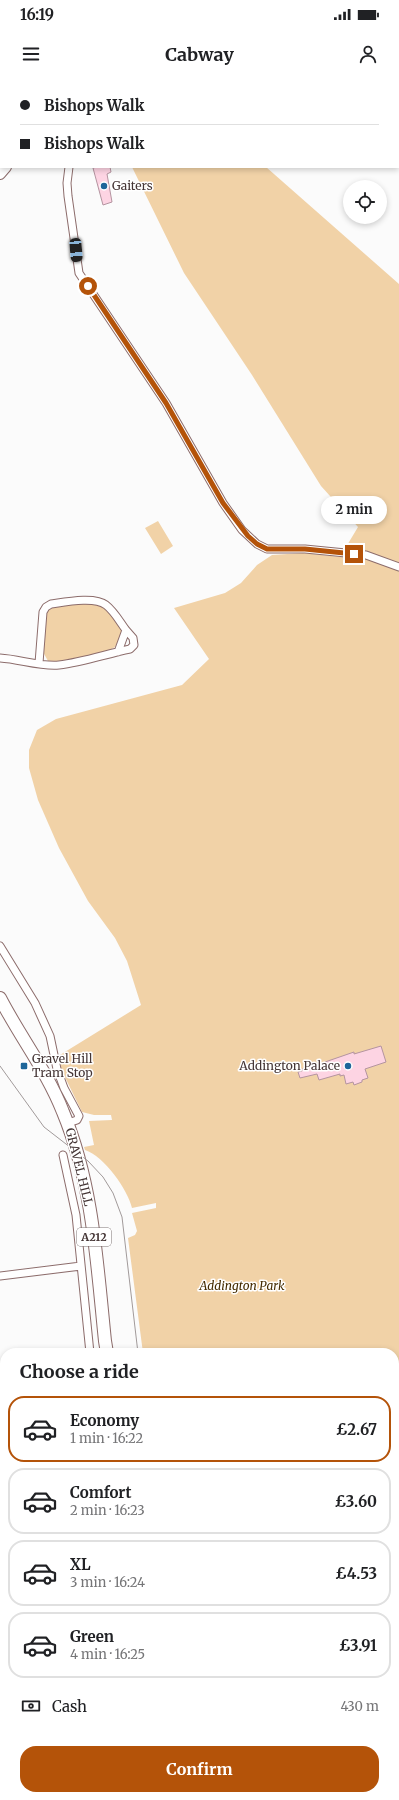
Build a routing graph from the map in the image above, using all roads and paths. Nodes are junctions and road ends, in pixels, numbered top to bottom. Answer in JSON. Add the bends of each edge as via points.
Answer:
{"nodes":[{"id":1,"x":69,"y":168,"type":"edge"},
{"id":2,"x":399,"y":568,"type":"edge"},
{"id":3,"x":126,"y":630,"type":"junction"},
{"id":4,"x":118,"y":652,"type":"junction"},
{"id":5,"x":0,"y":658,"type":"edge"},
{"id":6,"x":39,"y":663,"type":"junction"},
{"id":7,"x":0,"y":946,"type":"edge"},
{"id":8,"x":0,"y":998,"type":"edge"},
{"id":9,"x":0,"y":1014,"type":"edge"},
{"id":10,"x":72,"y":1122,"type":"junction"},
{"id":11,"x":62,"y":1155,"type":"dead end"},
{"id":12,"x":73,"y":1179,"type":"junction"},
{"id":13,"x":81,"y":1266,"type":"junction"},
{"id":14,"x":0,"y":1276,"type":"edge"},
{"id":15,"x":89,"y":1348,"type":"edge"},
{"id":16,"x":98,"y":1348,"type":"edge"},
{"id":17,"x":106,"y":1348,"type":"edge"}],
"edges":[{"from":1,"to":2,"type":"street","via":[[68,196],[79,273],[166,403],[223,503],[242,530],[257,544],[267,549],[305,549],[366,555]]},
{"from":3,"to":4,"type":"street"},
{"from":3,"to":4,"type":"street","via":[[133,638],[134,645],[130,650]]},
{"from":3,"to":6,"type":"street","via":[[102,602],[95,600],[50,604],[43,612]]},
{"from":4,"to":6,"type":"street","via":[[58,665]]},
{"from":5,"to":6,"type":"street"},
{"from":7,"to":10,"type":"street","name":"GRAVEL HILL","via":[[34,1003],[50,1036],[57,1069],[79,1118]]},
{"from":8,"to":10,"type":"main road","name":"GRAVEL HILL","number":"A212"},
{"from":9,"to":12,"type":"main road","name":"GRAVEL HILL","number":"A212","via":[[49,1098],[66,1140]]},
{"from":10,"to":17,"type":"main road","name":"GRAVEL HILL","number":"A212","via":[[90,1213]]},
{"from":11,"to":12,"type":"street","name":"GRAVEL HILL"},
{"from":12,"to":13,"type":"street","name":"GRAVEL HILL"},
{"from":12,"to":16,"type":"main road","name":"GRAVEL HILL","number":"A212","via":[[84,1215]]},
{"from":13,"to":14,"type":"street"},
{"from":13,"to":15,"type":"street","name":"GRAVEL HILL"}]}
